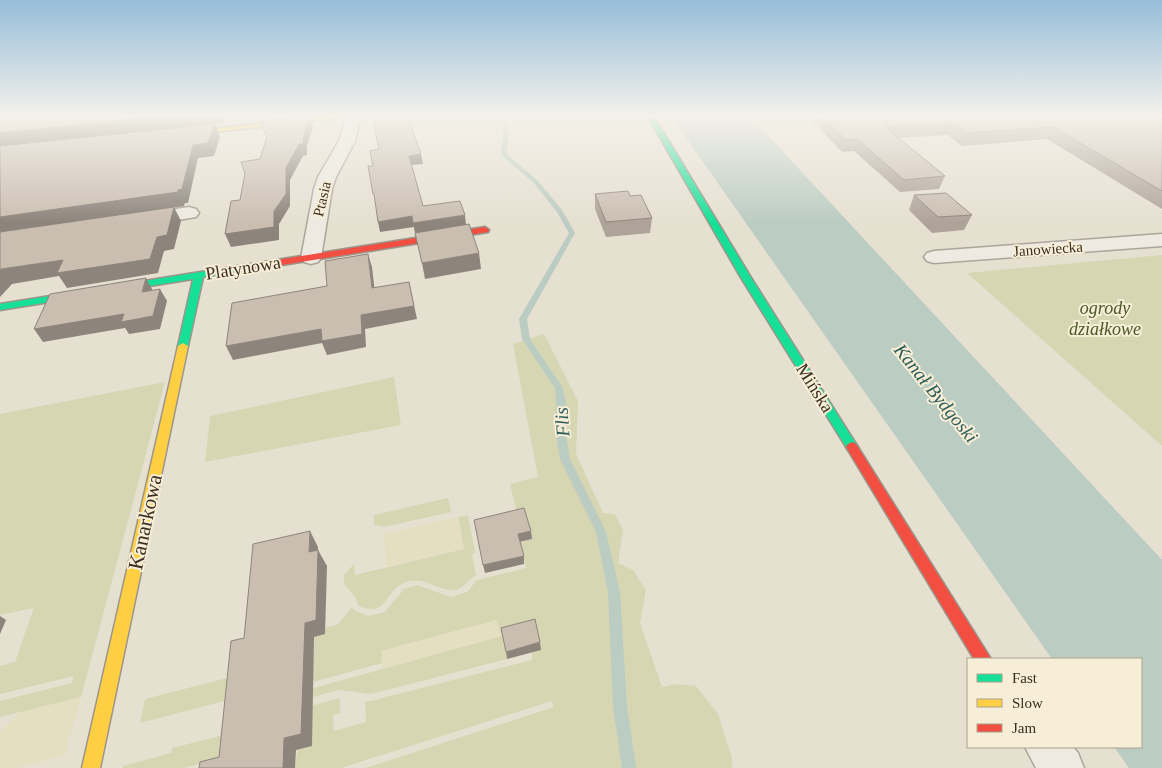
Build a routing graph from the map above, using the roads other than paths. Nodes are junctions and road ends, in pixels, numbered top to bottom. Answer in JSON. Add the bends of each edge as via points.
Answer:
{"nodes":[{"id":1,"x":341,"y":151,"type":"edge"},
{"id":2,"x":671,"y":151,"type":"edge"},
{"id":3,"x":189,"y":213,"type":"dead end"},
{"id":4,"x":123,"y":223,"type":"edge"},
{"id":5,"x":485,"y":230,"type":"dead end"},
{"id":6,"x":1162,"y":240,"type":"edge"},
{"id":7,"x":934,"y":257,"type":"dead end"},
{"id":8,"x":311,"y":258,"type":"junction"},
{"id":9,"x":199,"y":276,"type":"junction"},
{"id":10,"x":0,"y":307,"type":"edge"},
{"id":11,"x":982,"y":658,"type":"edge"},
{"id":12,"x":1047,"y":748,"type":"edge"},
{"id":13,"x":91,"y":768,"type":"edge"},
{"id":14,"x":1063,"y":768,"type":"edge"}],
"edges":[{"from":1,"to":8,"type":"street","name":"Ptasia","via":[[323,189]]},
{"from":2,"to":11,"type":"street","name":"Mińska"},
{"from":3,"to":4,"type":"street"},
{"from":5,"to":8,"type":"street","name":"Platynowa"},
{"from":6,"to":7,"type":"street","name":"Janowiecka"},
{"from":8,"to":9,"type":"street","name":"Platynowa"},
{"from":9,"to":10,"type":"street","name":"Platynowa"},
{"from":9,"to":13,"type":"street","name":"Kanarkowa"},
{"from":12,"to":14,"type":"street"}]}
